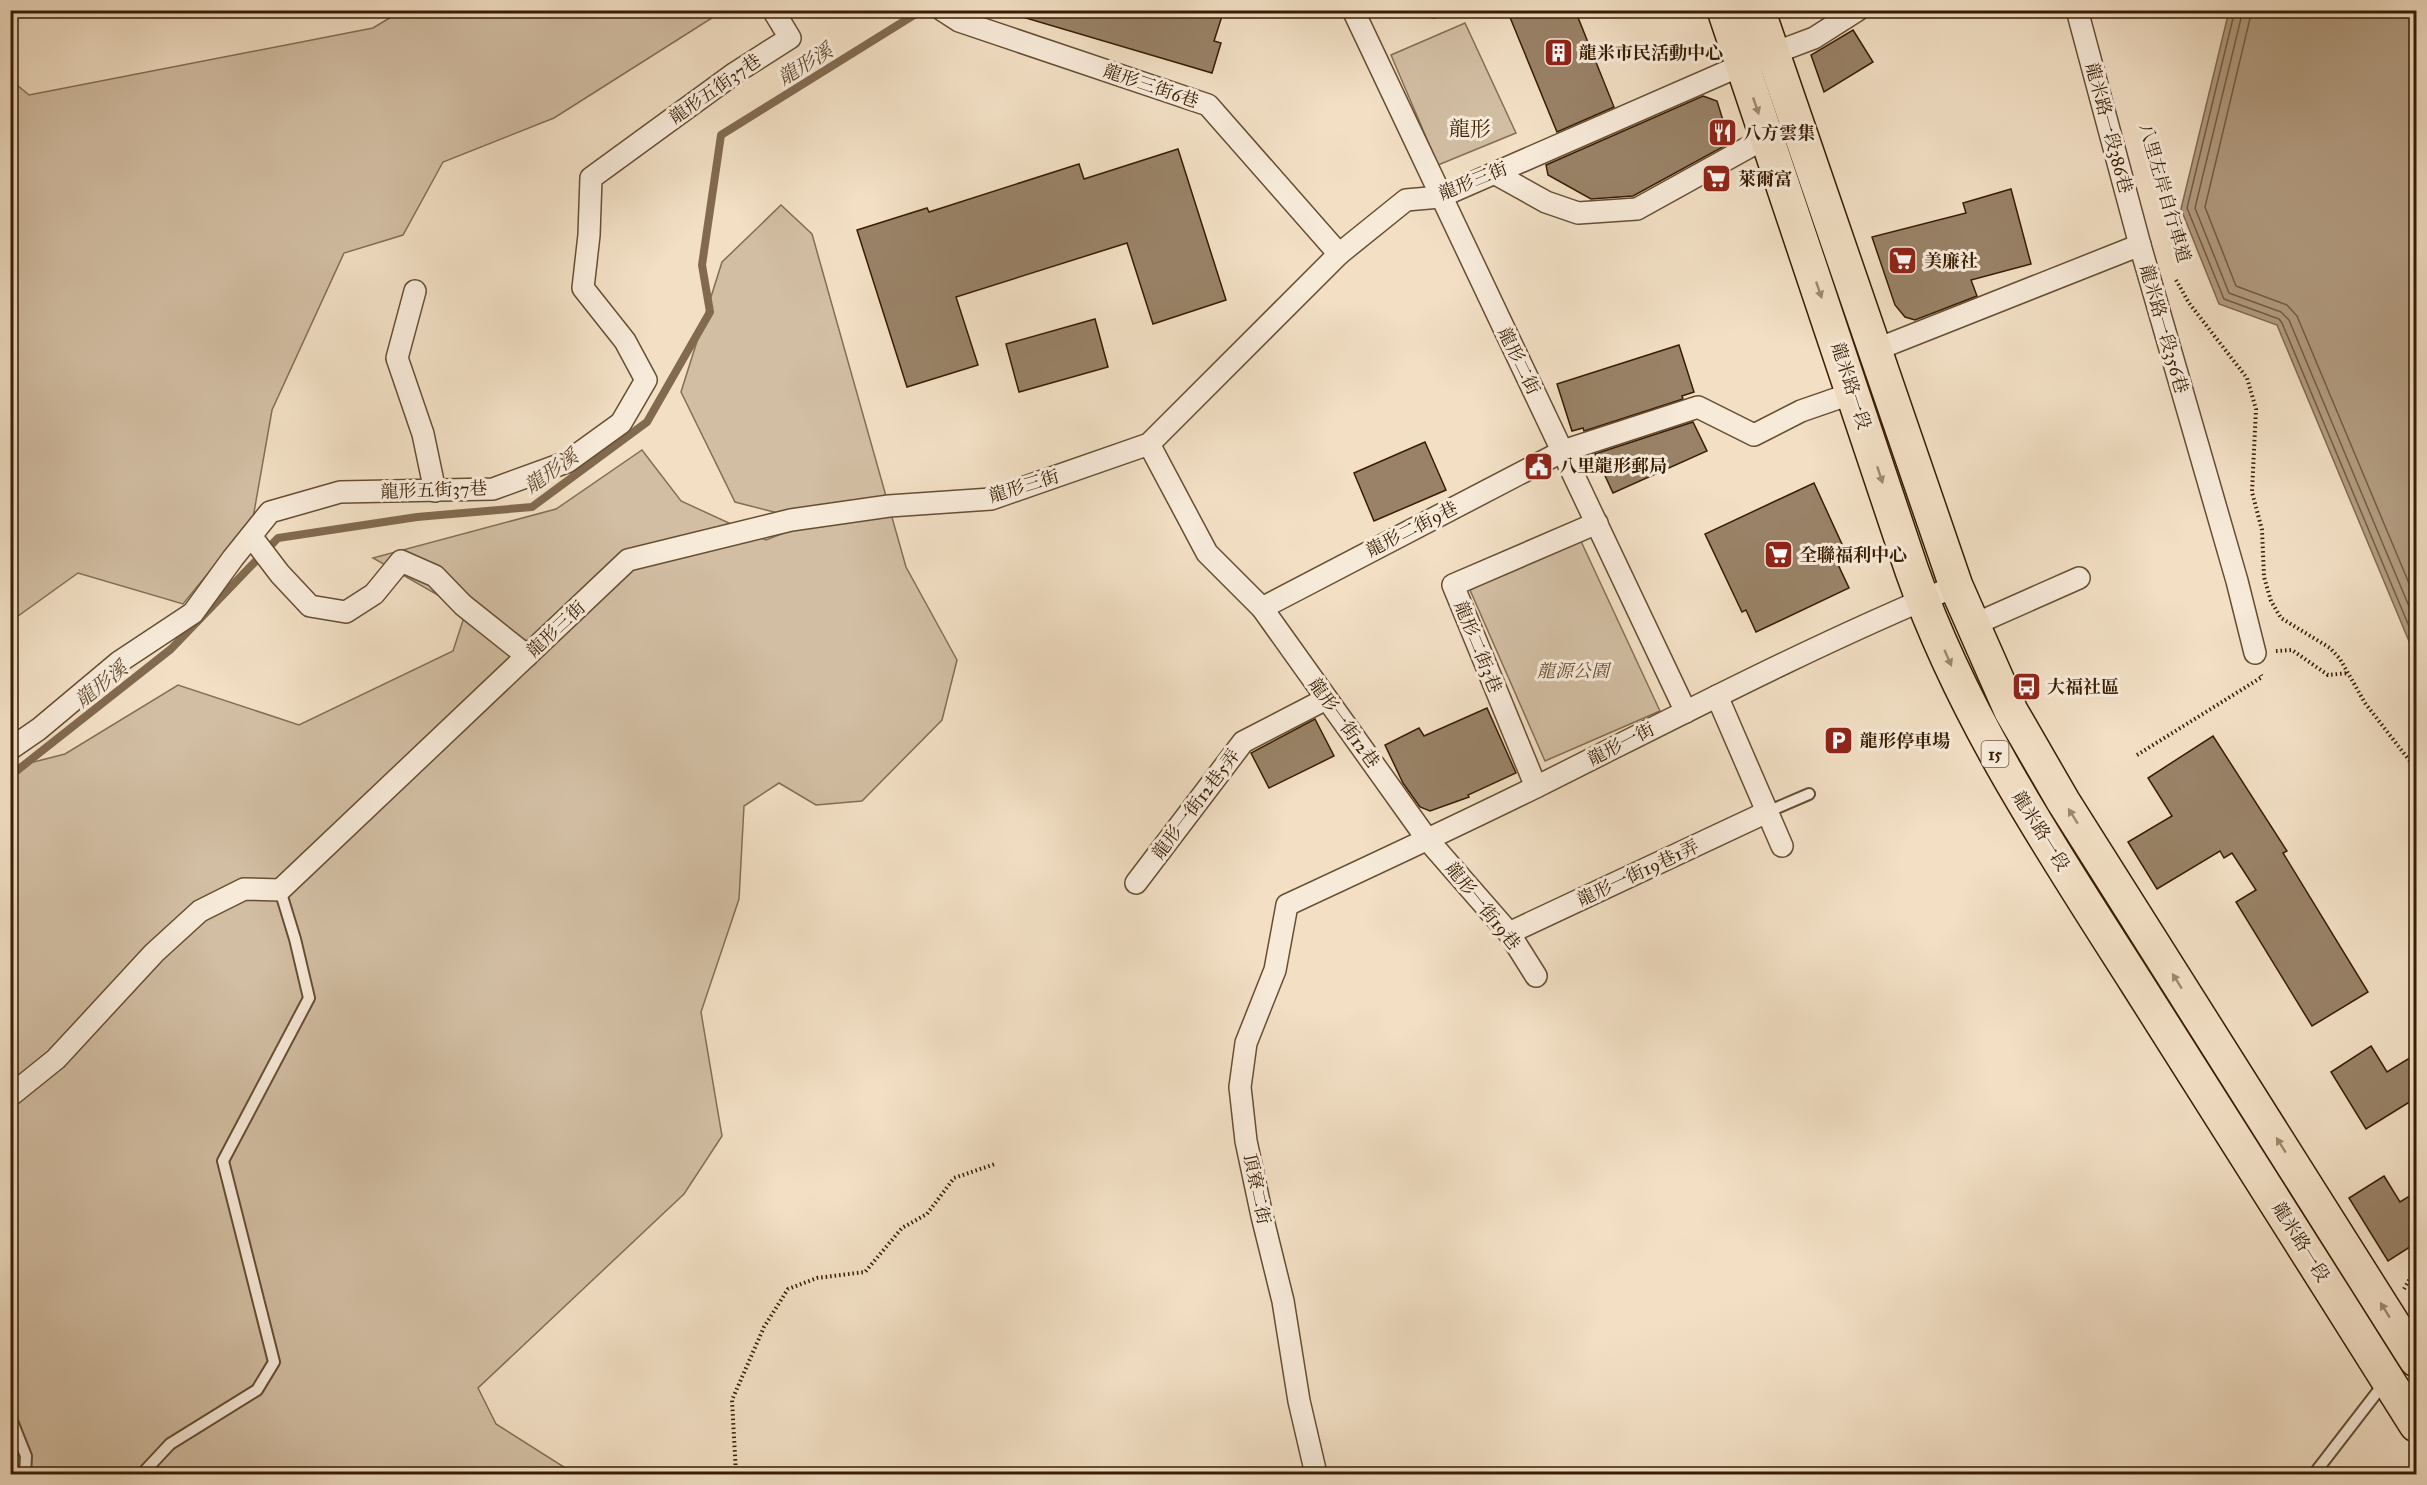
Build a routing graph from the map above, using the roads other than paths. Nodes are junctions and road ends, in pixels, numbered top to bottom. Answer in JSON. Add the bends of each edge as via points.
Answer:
{"nodes":[{"id":1,"x":773,"y":10,"type":"edge"},
{"id":2,"x":1353,"y":10,"type":"edge"},
{"id":3,"x":1724,"y":10,"type":"edge"},
{"id":4,"x":1758,"y":10,"type":"edge"},
{"id":5,"x":1858,"y":10,"type":"edge"},
{"id":6,"x":2077,"y":10,"type":"edge"},
{"id":7,"x":943,"y":12,"type":"edge"},
{"id":8,"x":1773,"y":53,"type":"junction"},
{"id":9,"x":1742,"y":65,"type":"junction"},
{"id":10,"x":1767,"y":137,"type":"junction"},
{"id":11,"x":1494,"y":173,"type":"junction"},
{"id":12,"x":1440,"y":197,"type":"junction"},
{"id":13,"x":2140,"y":245,"type":"junction"},
{"id":14,"x":1339,"y":254,"type":"junction"},
{"id":15,"x":415,"y":291,"type":"dead end"},
{"id":16,"x":1875,"y":350,"type":"junction"},
{"id":17,"x":1853,"y":393,"type":"junction"},
{"id":18,"x":1149,"y":444,"type":"junction"},
{"id":19,"x":1563,"y":451,"type":"junction"},
{"id":20,"x":435,"y":490,"type":"junction"},
{"id":21,"x":1597,"y":523,"type":"junction"},
{"id":22,"x":251,"y":536,"type":"junction"},
{"id":23,"x":2079,"y":578,"type":"dead end"},
{"id":24,"x":1956,"y":586,"type":"junction"},
{"id":25,"x":1922,"y":600,"type":"junction"},
{"id":26,"x":1262,"y":608,"type":"junction"},
{"id":27,"x":1973,"y":625,"type":"junction"},
{"id":28,"x":2255,"y":653,"type":"road end"},
{"id":29,"x":526,"y":656,"type":"junction"},
{"id":30,"x":1717,"y":696,"type":"junction"},
{"id":31,"x":1326,"y":699,"type":"junction"},
{"id":32,"x":1686,"y":712,"type":"junction"},
{"id":33,"x":10,"y":749,"type":"edge"},
{"id":34,"x":1536,"y":787,"type":"junction"},
{"id":35,"x":1809,"y":794,"type":"dead end"},
{"id":36,"x":1767,"y":812,"type":"junction"},
{"id":37,"x":1426,"y":839,"type":"junction"},
{"id":38,"x":1782,"y":846,"type":"dead end"},
{"id":39,"x":1136,"y":883,"type":"dead end"},
{"id":40,"x":279,"y":890,"type":"junction"},
{"id":41,"x":1287,"y":905,"type":"joint"},
{"id":42,"x":1509,"y":933,"type":"junction"},
{"id":43,"x":1536,"y":976,"type":"dead end"},
{"id":44,"x":10,"y":1096,"type":"edge"},
{"id":45,"x":2416,"y":1360,"type":"edge"},
{"id":46,"x":2387,"y":1378,"type":"junction"},
{"id":47,"x":10,"y":1416,"type":"edge"},
{"id":48,"x":2416,"y":1425,"type":"edge"},
{"id":49,"x":25,"y":1474,"type":"edge"},
{"id":50,"x":142,"y":1474,"type":"edge"},
{"id":51,"x":1316,"y":1474,"type":"edge"},
{"id":52,"x":2314,"y":1474,"type":"edge"}],
"edges":[{"from":1,"to":20,"type":"street","name":"龍形五街37巷","via":[[790,38],[591,177],[583,288],[625,341],[646,380],[621,423],[567,462],[492,489]]},
{"from":2,"to":12,"type":"street","name":"龍形二街"},
{"from":3,"to":9,"type":"main road","name":"龍米路一段","number":"15"},
{"from":4,"to":8,"type":"main road","name":"龍米路一段","number":"15"},
{"from":5,"to":8,"type":"street","via":[[1814,38]]},
{"from":6,"to":13,"type":"street","name":"龍米路一段386巷"},
{"from":7,"to":14,"type":"street","name":"龍形三街6巷","via":[[959,21],[1208,105]]},
{"from":8,"to":9,"type":"street","name":"龍形三街"},
{"from":8,"to":16,"type":"main road","name":"龍米路一段","number":"15"},
{"from":9,"to":10,"type":"main road","name":"龍米路一段","number":"15","one_way":true},
{"from":9,"to":11,"type":"street","name":"龍形三街"},
{"from":10,"to":11,"type":"street","via":[[1637,209],[1578,213],[1546,202]]},
{"from":10,"to":17,"type":"main road","name":"龍米路一段","number":"15","one_way":true},
{"from":11,"to":12,"type":"street","name":"龍形三街"},
{"from":12,"to":14,"type":"street","name":"龍形三街","via":[[1406,200]]},
{"from":12,"to":19,"type":"street","name":"龍形二街"},
{"from":13,"to":16,"type":"street","name":"龍米路一段356巷"},
{"from":13,"to":28,"type":"street","name":"龍米路一段356巷"},
{"from":14,"to":18,"type":"street","name":"龍形三街"},
{"from":15,"to":20,"type":"street","via":[[397,358],[423,434]]},
{"from":16,"to":24,"type":"main road","name":"龍米路一段","number":"15"},
{"from":17,"to":19,"type":"street","name":"龍形二街9巷","via":[[1801,411],[1754,435],[1698,407]]},
{"from":17,"to":25,"type":"main road","name":"龍米路一段","number":"15","one_way":true},
{"from":18,"to":26,"type":"street","name":"龍形一街12巷","via":[[1207,554]]},
{"from":18,"to":29,"type":"street","name":"龍形三街","via":[[991,499],[889,506],[791,520],[628,560]]},
{"from":19,"to":21,"type":"street","name":"龍形二街"},
{"from":19,"to":26,"type":"street","name":"龍形二街9巷"},
{"from":20,"to":22,"type":"street","name":"龍形五街37巷","via":[[340,492],[270,512]]},
{"from":21,"to":32,"type":"street","name":"龍形二街"},
{"from":21,"to":34,"type":"street","name":"龍形二街3巷","via":[[1453,585]]},
{"from":22,"to":29,"type":"street","via":[[310,606],[346,612],[374,594],[401,561],[435,576],[463,605]]},
{"from":22,"to":33,"type":"street","name":"龍形五街37巷","via":[[193,613],[140,646]]},
{"from":23,"to":27,"type":"street"},
{"from":24,"to":25,"type":"street","name":"龍形一街"},
{"from":24,"to":27,"type":"main road","name":"龍米路一段","number":"15"},
{"from":25,"to":30,"type":"street","name":"龍形一街"},
{"from":25,"to":46,"type":"main road","name":"龍米路一段","number":"15","one_way":true,"via":[[1982,730],[2024,806]]},
{"from":26,"to":31,"type":"street","name":"龍形一街12巷"},
{"from":45,"to":27,"type":"main road","name":"龍米路一段","number":"15","one_way":true,"via":[[2052,783],[2012,711]]},
{"from":29,"to":40,"type":"street","name":"龍形三街"},
{"from":30,"to":32,"type":"street","name":"龍形一街"},
{"from":30,"to":36,"type":"street"},
{"from":31,"to":37,"type":"street","name":"龍形一街12巷"},
{"from":31,"to":39,"type":"street","name":"龍形一街12巷5弄","via":[[1243,742]]},
{"from":32,"to":34,"type":"street","name":"龍形一街"},
{"from":34,"to":37,"type":"street","name":"龍形一街"},
{"from":35,"to":36,"type":"lane"},
{"from":36,"to":38,"type":"street"},
{"from":36,"to":42,"type":"street","name":"龍形一街19巷1弄"},
{"from":37,"to":41,"type":"street","name":"龍形一街"},
{"from":37,"to":42,"type":"street","name":"龍形一街19巷"},
{"from":40,"to":44,"type":"street","via":[[244,889],[200,911],[154,953],[56,1059]]},
{"from":40,"to":50,"type":"lane","via":[[309,998],[223,1161],[274,1362],[257,1390],[170,1444]]},
{"from":41,"to":51,"type":"street","name":"頂寮二街","via":[[1275,970],[1246,1043],[1240,1087],[1246,1141],[1283,1301],[1299,1401]]},
{"from":42,"to":43,"type":"street","name":"龍形一街19巷"},
{"from":46,"to":48,"type":"main road","name":"龍米路一段","number":"15"},
{"from":46,"to":52,"type":"lane"},
{"from":47,"to":49,"type":"lane","via":[[26,1456]]}]}
